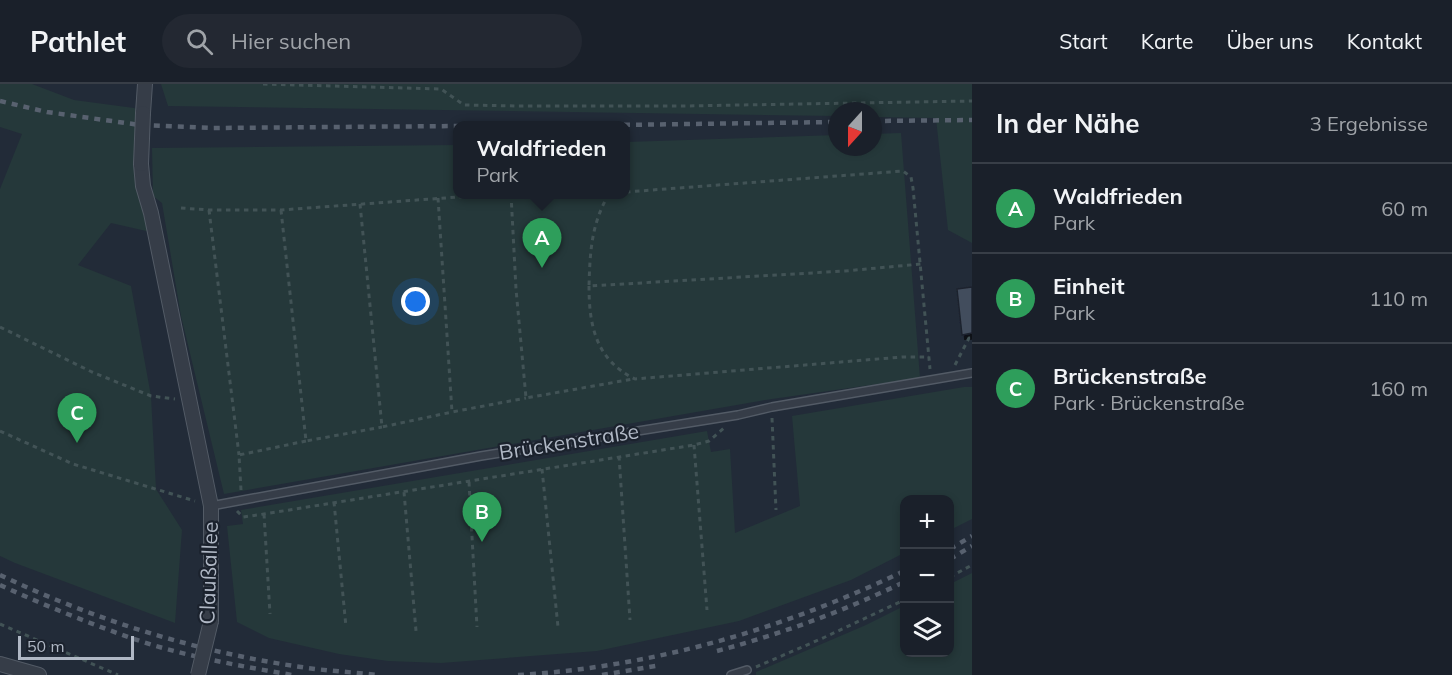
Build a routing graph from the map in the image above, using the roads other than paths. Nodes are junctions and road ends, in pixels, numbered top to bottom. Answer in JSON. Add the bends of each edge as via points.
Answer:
{"nodes":[{"id":1,"x":145,"y":89,"type":"edge"},
{"id":2,"x":972,"y":373,"type":"edge"},
{"id":3,"x":211,"y":506,"type":"junction"},
{"id":4,"x":0,"y":664,"type":"edge"},
{"id":5,"x":747,"y":670,"type":"road end"},
{"id":6,"x":39,"y":675,"type":"edge"},
{"id":7,"x":198,"y":675,"type":"edge"},
{"id":8,"x":731,"y":675,"type":"edge"}],
"edges":[{"from":1,"to":3,"type":"street","bridge":true,"via":[[140,137],[142,186],[151,213]]},
{"from":2,"to":3,"type":"lane","name":"Brückenstraße"},
{"from":3,"to":7,"type":"street","name":"Claußallee","bridge":true,"via":[[211,621]]},
{"from":4,"to":6,"type":"street"},
{"from":5,"to":8,"type":"lane"}]}
